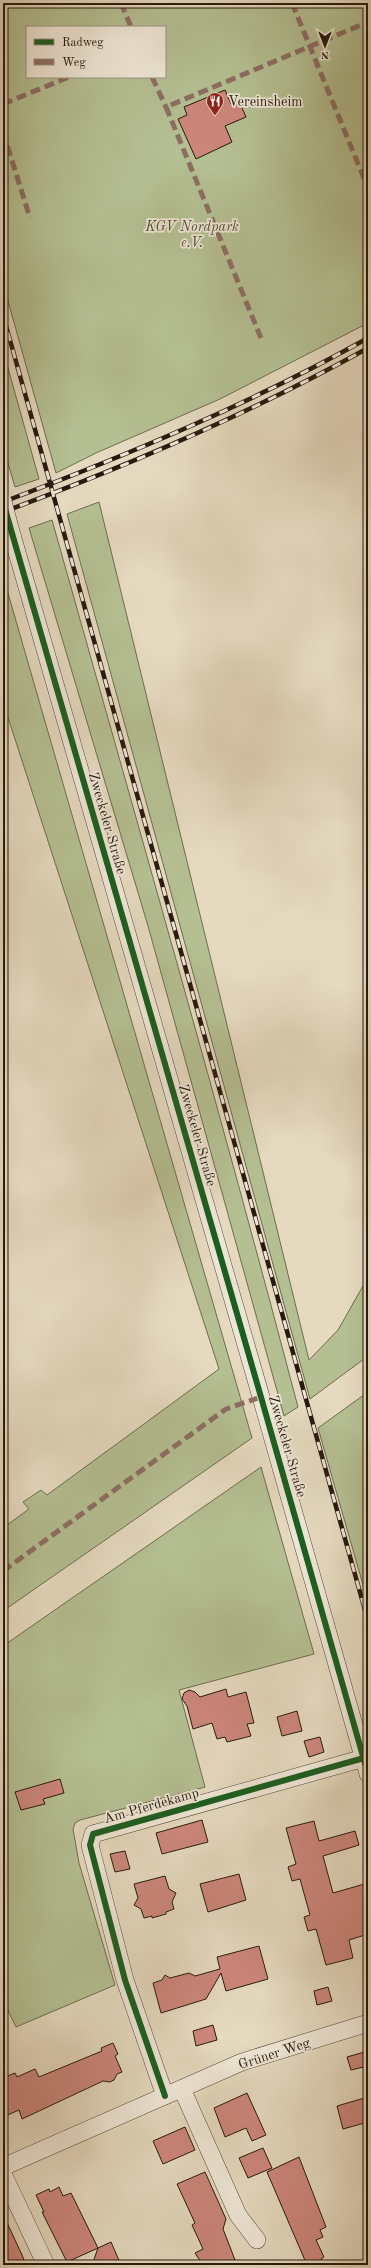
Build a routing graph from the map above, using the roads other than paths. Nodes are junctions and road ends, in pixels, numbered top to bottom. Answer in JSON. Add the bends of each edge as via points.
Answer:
{"nodes":[{"id":1,"x":3,"y":502,"type":"edge"},
{"id":2,"x":366,"y":1766,"type":"edge"},
{"id":3,"x":368,"y":2023,"type":"edge"},
{"id":4,"x":182,"y":2089,"type":"junction"},
{"id":5,"x":165,"y":2096,"type":"junction"},
{"id":6,"x":3,"y":2167,"type":"edge"},
{"id":7,"x":3,"y":2174,"type":"edge"},
{"id":8,"x":257,"y":2240,"type":"dead end"},
{"id":9,"x":46,"y":2265,"type":"edge"}],
"edges":[{"from":1,"to":2,"type":"street","name":"Zweckeler Straße","bridge":true},
{"from":2,"to":5,"type":"street","name":"Am Pferdekamp","via":[[93,1834],[90,1845],[106,1913],[125,1980]]},
{"from":3,"to":4,"type":"street","name":"Grüner Weg","via":[[242,2062]]},
{"from":4,"to":5,"type":"street","name":"Grüner Weg"},
{"from":4,"to":8,"type":"street","via":[[238,2215]]},
{"from":5,"to":6,"type":"street","name":"Grüner Weg"},
{"from":7,"to":9,"type":"street"}]}
